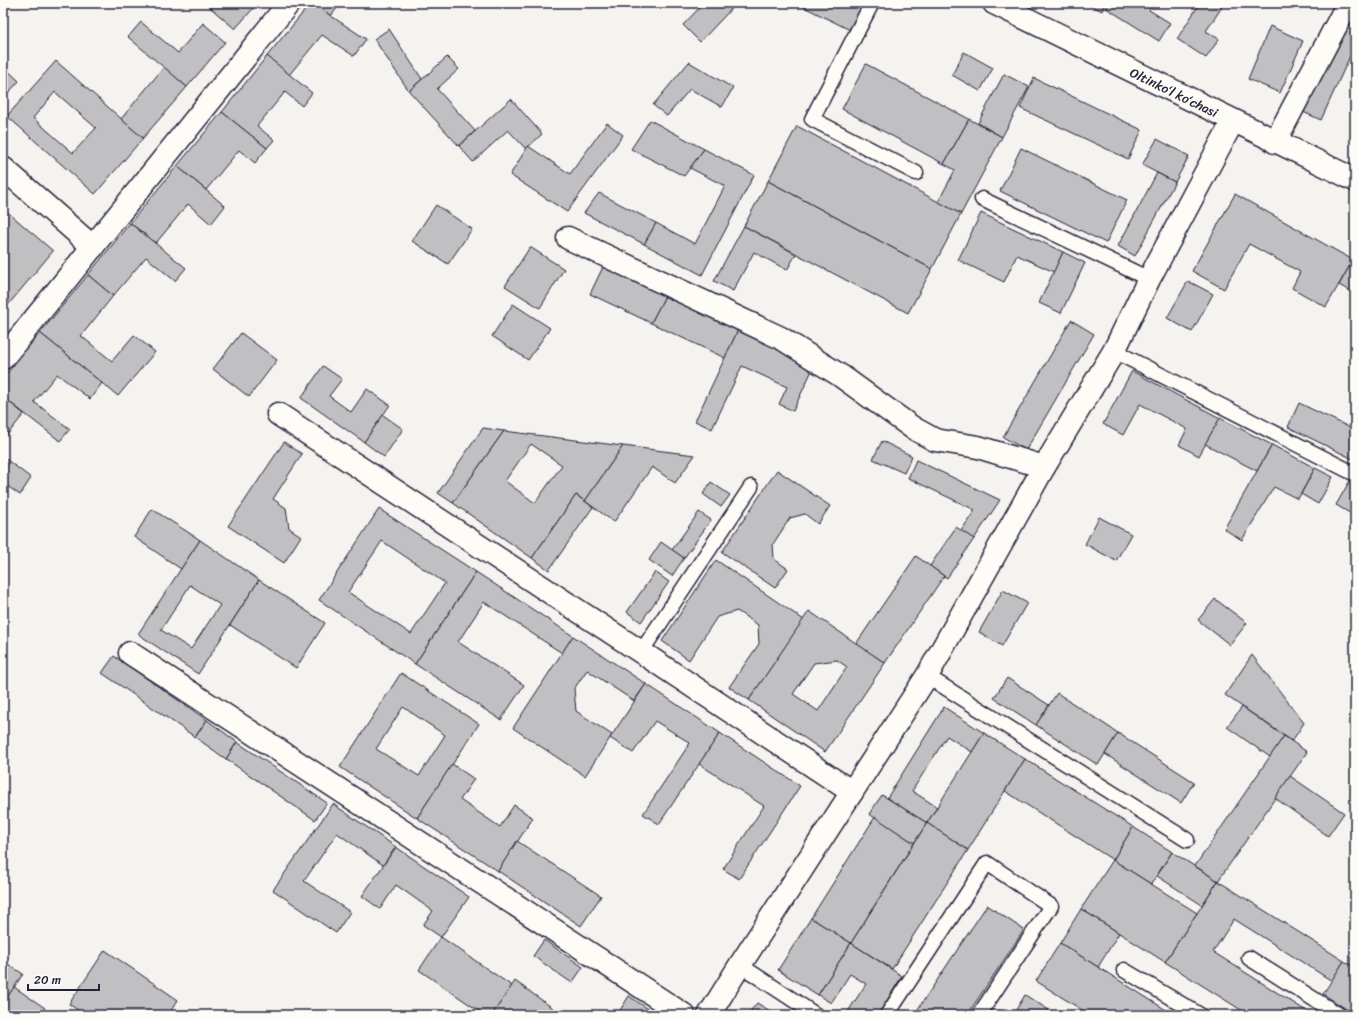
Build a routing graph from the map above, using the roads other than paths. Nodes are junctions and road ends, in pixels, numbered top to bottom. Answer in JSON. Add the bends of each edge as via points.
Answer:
{"nodes":[{"id":1,"x":289,"y":3,"type":"edge"},
{"id":2,"x":872,"y":3,"type":"edge"},
{"id":3,"x":994,"y":3,"type":"edge"},
{"id":4,"x":1348,"y":3,"type":"edge"},
{"id":5,"x":1233,"y":121,"type":"junction"},
{"id":6,"x":1275,"y":142,"type":"junction"},
{"id":7,"x":3,"y":168,"type":"edge"},
{"id":8,"x":916,"y":173,"type":"dead end"},
{"id":9,"x":1355,"y":180,"type":"edge"},
{"id":10,"x":982,"y":199,"type":"dead end"},
{"id":11,"x":568,"y":238,"type":"dead end"},
{"id":12,"x":93,"y":247,"type":"junction"},
{"id":13,"x":1149,"y":279,"type":"junction"},
{"id":14,"x":1114,"y":350,"type":"junction"},
{"id":15,"x":3,"y":358,"type":"edge"},
{"id":16,"x":278,"y":414,"type":"dead end"},
{"id":17,"x":1044,"y":467,"type":"junction"},
{"id":18,"x":1355,"y":474,"type":"edge"},
{"id":19,"x":751,"y":487,"type":"dead end"},
{"id":20,"x":641,"y":652,"type":"junction"},
{"id":21,"x":130,"y":653,"type":"dead end"},
{"id":22,"x":927,"y":676,"type":"junction"},
{"id":23,"x":852,"y":792,"type":"junction"},
{"id":24,"x":1187,"y":840,"type":"dead end"},
{"id":25,"x":1249,"y":958,"type":"dead end"},
{"id":26,"x":740,"y":965,"type":"junction"},
{"id":27,"x":1124,"y":970,"type":"dead end"},
{"id":28,"x":684,"y":1015,"type":"edge"},
{"id":29,"x":709,"y":1015,"type":"edge"},
{"id":30,"x":816,"y":1015,"type":"edge"},
{"id":31,"x":887,"y":1015,"type":"edge"},
{"id":32,"x":979,"y":1015,"type":"edge"},
{"id":33,"x":1200,"y":1015,"type":"edge"},
{"id":34,"x":1339,"y":1015,"type":"edge"}],
"edges":[{"from":1,"to":12,"type":"street"},
{"from":2,"to":8,"type":"lane","via":[[812,119]]},
{"from":3,"to":5,"type":"street","name":"Oltinkoʻl koʻchasi"},
{"from":4,"to":6,"type":"street"},
{"from":5,"to":6,"type":"street","name":"Oltinkoʻl koʻchasi"},
{"from":5,"to":13,"type":"street"},
{"from":6,"to":9,"type":"street","name":"Oltinkoʻl koʻchasi"},
{"from":7,"to":12,"type":"street"},
{"from":10,"to":13,"type":"lane"},
{"from":11,"to":17,"type":"street","via":[[781,338],[842,376],[913,428],[935,440],[978,448]]},
{"from":12,"to":15,"type":"street"},
{"from":13,"to":14,"type":"street"},
{"from":14,"to":17,"type":"street"},
{"from":14,"to":18,"type":"lane"},
{"from":16,"to":20,"type":"street"},
{"from":17,"to":22,"type":"street"},
{"from":19,"to":20,"type":"lane"},
{"from":20,"to":23,"type":"street"},
{"from":21,"to":28,"type":"street"},
{"from":22,"to":23,"type":"street"},
{"from":22,"to":24,"type":"lane"},
{"from":23,"to":26,"type":"street"},
{"from":25,"to":34,"type":"lane"},
{"from":26,"to":29,"type":"street"},
{"from":26,"to":30,"type":"lane"},
{"from":27,"to":33,"type":"lane"},
{"from":31,"to":32,"type":"lane","via":[[987,863],[1051,906]]}]}
